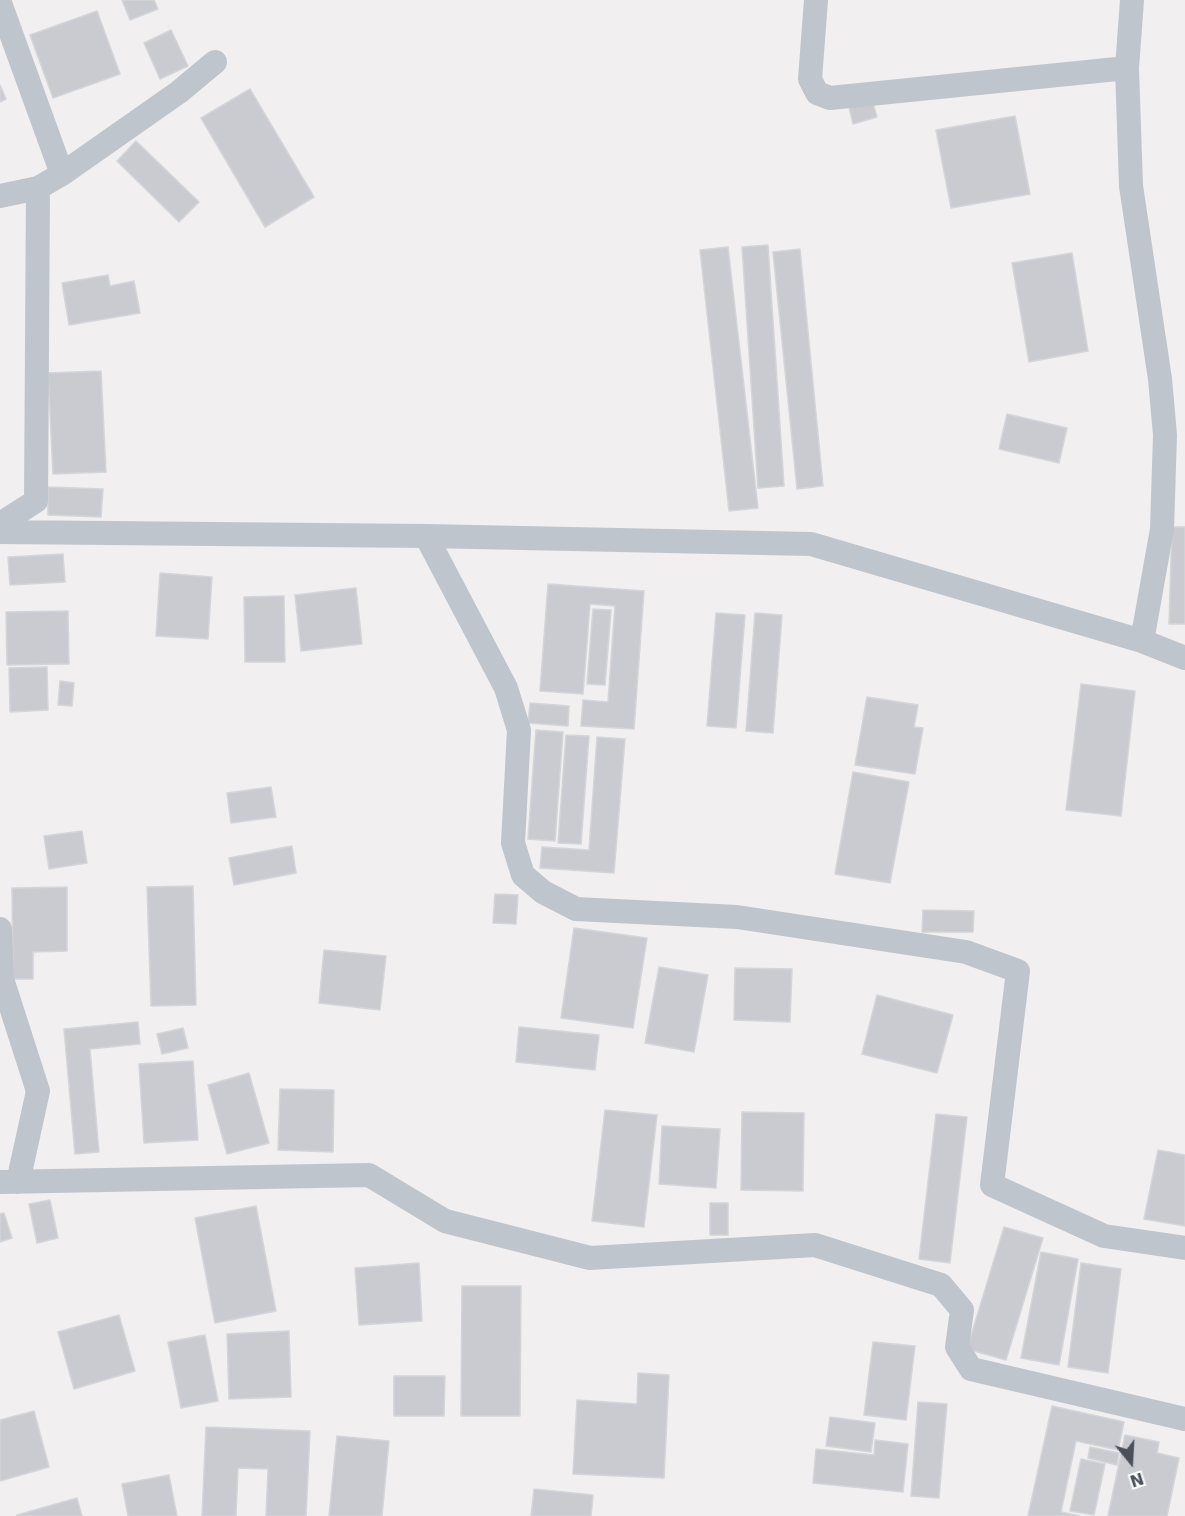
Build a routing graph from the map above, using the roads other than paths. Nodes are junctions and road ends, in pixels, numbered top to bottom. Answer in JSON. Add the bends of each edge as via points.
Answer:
{"nodes":[{"id":1,"x":816,"y":0,"type":"edge"},
{"id":2,"x":1132,"y":0,"type":"edge"},
{"id":3,"x":0,"y":3,"type":"edge"},
{"id":4,"x":215,"y":62,"type":"dead end"},
{"id":5,"x":1127,"y":68,"type":"junction"},
{"id":6,"x":62,"y":174,"type":"junction"},
{"id":7,"x":38,"y":188,"type":"junction"},
{"id":8,"x":0,"y":196,"type":"edge"},
{"id":9,"x":0,"y":524,"type":"edge"},
{"id":10,"x":0,"y":532,"type":"edge"},
{"id":11,"x":426,"y":536,"type":"junction"},
{"id":12,"x":1142,"y":641,"type":"junction"},
{"id":13,"x":1185,"y":658,"type":"edge"},
{"id":14,"x":0,"y":929,"type":"edge"},
{"id":15,"x":9,"y":1182,"type":"edge"},
{"id":16,"x":1185,"y":1248,"type":"edge"},
{"id":17,"x":1185,"y":1419,"type":"edge"}],
"edges":[{"from":1,"to":5,"type":"street","via":[[810,79],[817,93],[830,98]]},
{"from":2,"to":5,"type":"street"},
{"from":3,"to":6,"type":"street"},
{"from":4,"to":6,"type":"street"},
{"from":5,"to":12,"type":"street","via":[[1131,186],[1165,435],[1162,529]]},
{"from":6,"to":7,"type":"street"},
{"from":7,"to":8,"type":"street"},
{"from":7,"to":9,"type":"street","via":[[36,501]]},
{"from":10,"to":11,"type":"street"},
{"from":11,"to":12,"type":"street","via":[[812,544]]},
{"from":11,"to":16,"type":"street","via":[[506,688],[519,730],[513,843],[523,875],[543,892],[576,909],[737,917],[966,952],[1018,971],[992,1185],[1104,1236]]},
{"from":12,"to":13,"type":"street"},
{"from":14,"to":15,"type":"street","via":[[2,979],[38,1091]]},
{"from":15,"to":17,"type":"street","via":[[369,1175],[445,1221],[590,1258],[814,1245],[941,1285],[962,1310],[957,1347],[971,1369]]}]}
